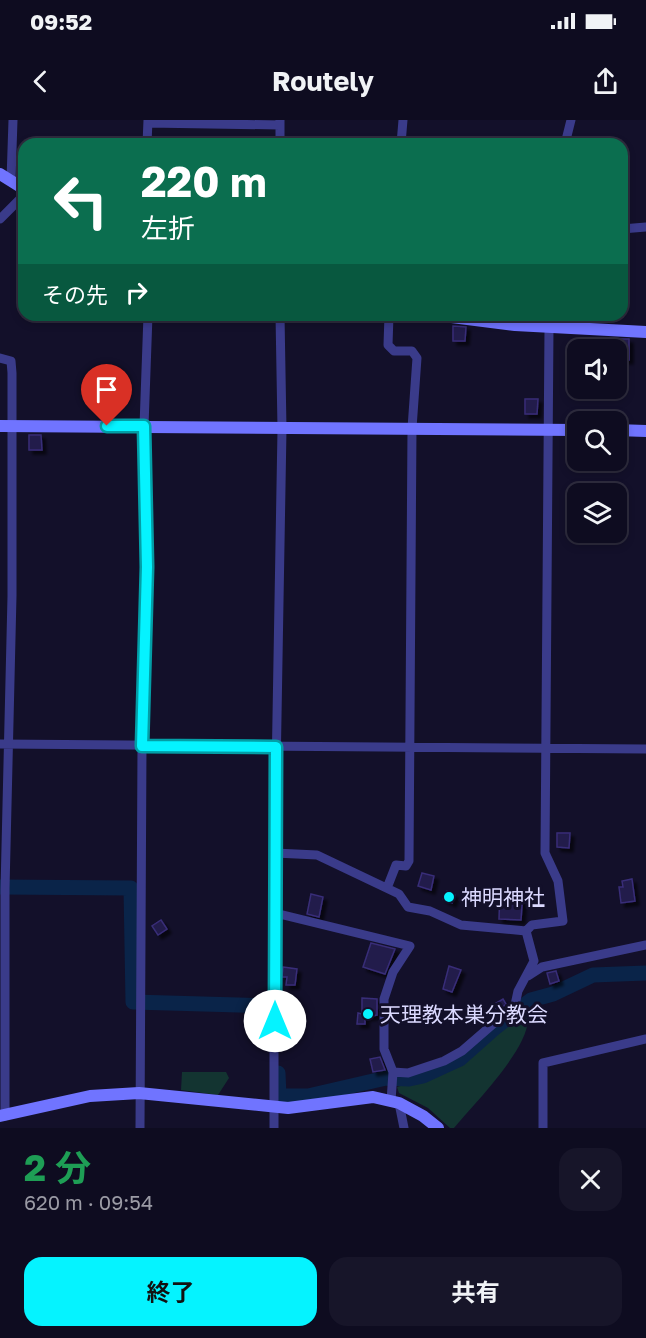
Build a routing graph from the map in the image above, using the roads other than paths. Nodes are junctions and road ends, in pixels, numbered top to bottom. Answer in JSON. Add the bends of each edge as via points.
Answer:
{"nodes":[{"id":1,"x":13,"y":120,"type":"edge"},
{"id":2,"x":403,"y":120,"type":"edge"},
{"id":3,"x":571,"y":120,"type":"edge"},
{"id":4,"x":148,"y":121,"type":"edge"},
{"id":5,"x":280,"y":123,"type":"edge"},
{"id":6,"x":147,"y":138,"type":"edge"},
{"id":7,"x":402,"y":138,"type":"edge"},
{"id":8,"x":566,"y":138,"type":"edge"},
{"id":9,"x":6,"y":177,"type":"edge"},
{"id":10,"x":18,"y":201,"type":"edge"},
{"id":11,"x":0,"y":219,"type":"edge"},
{"id":12,"x":646,"y":227,"type":"edge"},
{"id":13,"x":628,"y":228,"type":"edge"},
{"id":14,"x":148,"y":321,"type":"edge"},
{"id":15,"x":280,"y":321,"type":"edge"},
{"id":16,"x":388,"y":321,"type":"edge"},
{"id":17,"x":519,"y":321,"type":"edge"},
{"id":18,"x":549,"y":328,"type":"junction"},
{"id":19,"x":646,"y":332,"type":"edge"},
{"id":20,"x":0,"y":358,"type":"edge"},
{"id":21,"x":5,"y":426,"type":"edge"},
{"id":22,"x":144,"y":426,"type":"junction"},
{"id":23,"x":412,"y":428,"type":"junction"},
{"id":24,"x":282,"y":429,"type":"junction"},
{"id":25,"x":547,"y":430,"type":"junction"},
{"id":26,"x":567,"y":430,"type":"edge"},
{"id":27,"x":627,"y":430,"type":"edge"},
{"id":28,"x":646,"y":431,"type":"edge"},
{"id":29,"x":4,"y":744,"type":"edge"},
{"id":30,"x":142,"y":746,"type":"junction"},
{"id":31,"x":276,"y":747,"type":"junction"},
{"id":32,"x":410,"y":747,"type":"junction"},
{"id":33,"x":544,"y":749,"type":"junction"},
{"id":34,"x":646,"y":749,"type":"edge"},
{"id":35,"x":275,"y":853,"type":"junction"},
{"id":36,"x":387,"y":888,"type":"junction"},
{"id":37,"x":275,"y":913,"type":"junction"},
{"id":38,"x":526,"y":930,"type":"junction"},
{"id":39,"x":646,"y":945,"type":"edge"},
{"id":40,"x":526,"y":977,"type":"junction"},
{"id":41,"x":646,"y":1039,"type":"edge"},
{"id":42,"x":393,"y":1072,"type":"junction"},
{"id":43,"x":139,"y":1093,"type":"junction"},
{"id":44,"x":395,"y":1102,"type":"junction"},
{"id":45,"x":274,"y":1107,"type":"junction"},
{"id":46,"x":2,"y":1116,"type":"edge"},
{"id":47,"x":140,"y":1128,"type":"edge"},
{"id":48,"x":274,"y":1128,"type":"edge"},
{"id":49,"x":404,"y":1128,"type":"edge"},
{"id":50,"x":438,"y":1128,"type":"edge"},
{"id":51,"x":543,"y":1128,"type":"edge"}],
"edges":[{"from":1,"to":9,"type":"street"},
{"from":2,"to":7,"type":"street"},
{"from":3,"to":8,"type":"street"},
{"from":4,"to":5,"type":"street"},
{"from":4,"to":6,"type":"street"},
{"from":10,"to":11,"type":"street"},
{"from":12,"to":13,"type":"street"},
{"from":14,"to":22,"type":"street"},
{"from":15,"to":24,"type":"street"},
{"from":16,"to":23,"type":"street","via":[[388,345],[394,351],[412,351],[417,358]]},
{"from":17,"to":18,"type":"street"},
{"from":18,"to":19,"type":"street"},
{"from":18,"to":25,"type":"street"},
{"from":20,"to":21,"type":"street","via":[[11,361]]},
{"from":21,"to":22,"type":"street"},
{"from":21,"to":29,"type":"street","via":[[12,596]]},
{"from":22,"to":24,"type":"street"},
{"from":22,"to":30,"type":"street","via":[[147,567]]},
{"from":23,"to":24,"type":"street"},
{"from":23,"to":25,"type":"street"},
{"from":23,"to":32,"type":"street"},
{"from":24,"to":31,"type":"street"},
{"from":25,"to":26,"type":"street"},
{"from":25,"to":33,"type":"street"},
{"from":27,"to":28,"type":"street"},
{"from":29,"to":30,"type":"street"},
{"from":29,"to":46,"type":"street"},
{"from":30,"to":31,"type":"street"},
{"from":30,"to":43,"type":"street"},
{"from":31,"to":32,"type":"street"},
{"from":31,"to":35,"type":"street"},
{"from":32,"to":33,"type":"street"},
{"from":32,"to":36,"type":"street","via":[[409,861],[406,866],[396,865]]},
{"from":33,"to":34,"type":"street"},
{"from":33,"to":38,"type":"street","via":[[545,853],[558,881],[563,921],[532,924]]},
{"from":35,"to":36,"type":"street","via":[[317,855]]},
{"from":35,"to":37,"type":"street"},
{"from":36,"to":38,"type":"street","via":[[399,894],[408,908],[430,911],[461,925]]},
{"from":37,"to":42,"type":"street","via":[[410,946],[393,972],[384,999],[384,1049]]},
{"from":37,"to":45,"type":"street"},
{"from":38,"to":40,"type":"street","via":[[534,962]]},
{"from":39,"to":40,"type":"street","via":[[542,967]]},
{"from":40,"to":42,"type":"street","via":[[514,1005],[462,1051],[408,1073]]},
{"from":41,"to":51,"type":"street","via":[[543,1063]]},
{"from":42,"to":44,"type":"street"},
{"from":43,"to":45,"type":"street"},
{"from":43,"to":46,"type":"street","via":[[82,1098]]},
{"from":43,"to":47,"type":"street"},
{"from":44,"to":45,"type":"street","via":[[356,1098]]},
{"from":44,"to":49,"type":"street"},
{"from":44,"to":50,"type":"street"},
{"from":45,"to":48,"type":"street"}]}
